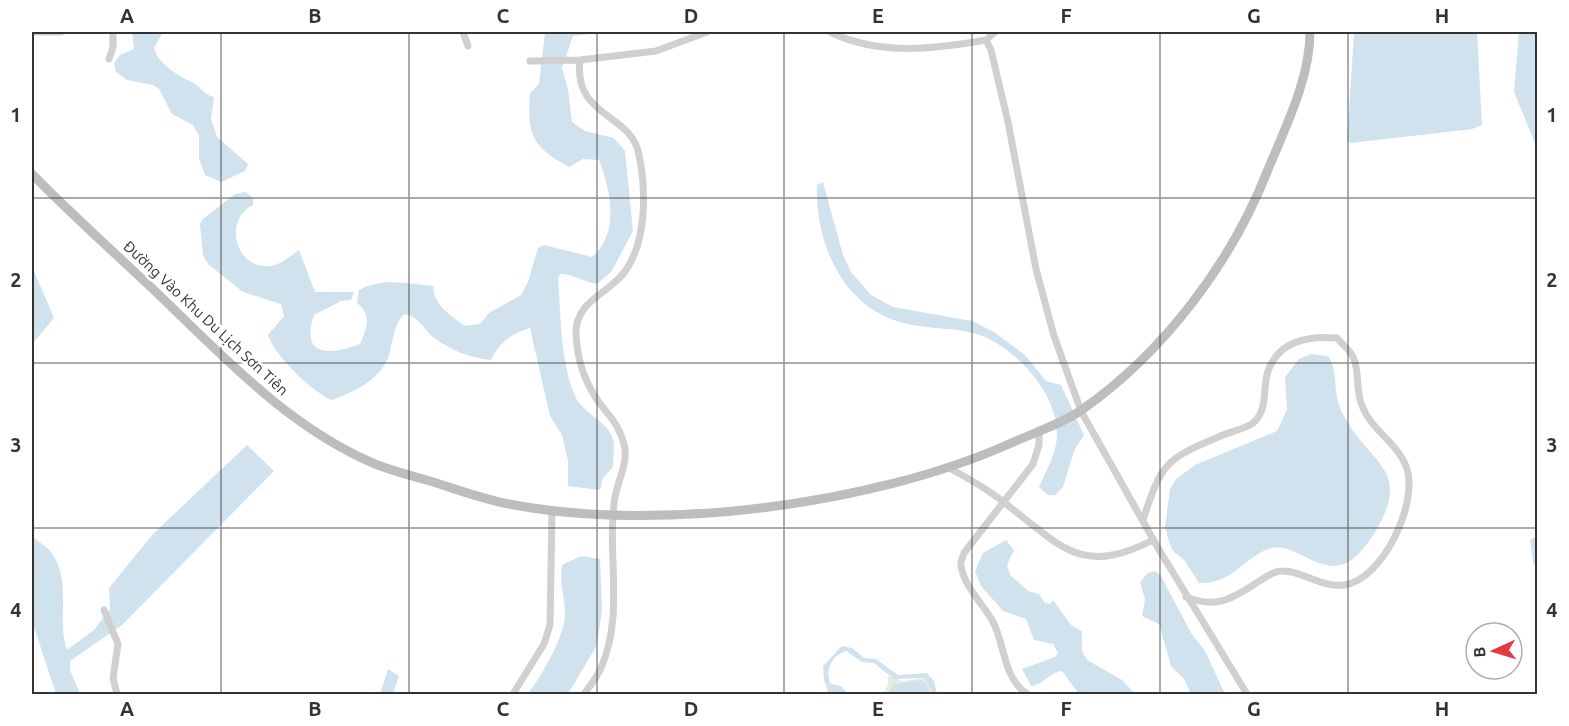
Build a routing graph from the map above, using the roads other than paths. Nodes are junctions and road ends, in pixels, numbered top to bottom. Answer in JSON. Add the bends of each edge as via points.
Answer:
{"nodes":[{"id":1,"x":32,"y":32,"type":"edge"},
{"id":2,"x":61,"y":32,"type":"edge"},
{"id":3,"x":113,"y":32,"type":"edge"},
{"id":4,"x":463,"y":32,"type":"edge"},
{"id":5,"x":707,"y":32,"type":"edge"},
{"id":6,"x":830,"y":32,"type":"edge"},
{"id":7,"x":995,"y":32,"type":"edge"},
{"id":8,"x":1310,"y":32,"type":"edge"},
{"id":9,"x":986,"y":40,"type":"junction"},
{"id":10,"x":468,"y":46,"type":"dead end"},
{"id":11,"x":109,"y":59,"type":"dead end"},
{"id":12,"x":534,"y":60,"type":"dead end"},
{"id":13,"x":580,"y":60,"type":"junction"},
{"id":14,"x":32,"y":174,"type":"edge"},
{"id":15,"x":1081,"y":411,"type":"junction"},
{"id":16,"x":1039,"y":430,"type":"junction"},
{"id":17,"x":947,"y":467,"type":"junction"},
{"id":18,"x":1004,"y":502,"type":"junction"},
{"id":19,"x":552,"y":510,"type":"junction"},
{"id":20,"x":614,"y":515,"type":"junction"},
{"id":21,"x":1143,"y":520,"type":"junction"},
{"id":22,"x":1153,"y":540,"type":"junction"},
{"id":23,"x":1186,"y":597,"type":"junction"},
{"id":24,"x":104,"y":610,"type":"dead end"},
{"id":25,"x":117,"y":694,"type":"edge"},
{"id":26,"x":513,"y":694,"type":"edge"},
{"id":27,"x":584,"y":694,"type":"edge"},
{"id":28,"x":1026,"y":694,"type":"edge"},
{"id":29,"x":1247,"y":694,"type":"edge"}],
"edges":[{"from":1,"to":2,"type":"street"},
{"from":3,"to":11,"type":"street"},
{"from":4,"to":10,"type":"street"},
{"from":5,"to":13,"type":"street","via":[[656,51]]},
{"from":6,"to":9,"type":"street","via":[[883,49],[944,47]]},
{"from":7,"to":9,"type":"street"},
{"from":8,"to":15,"type":"street","name":"Đường Vào Khu Du Lịch Sơn Tiên","via":[[1310,50],[1295,101],[1236,241],[1178,319],[1141,360]]},
{"from":9,"to":15,"type":"street","via":[[1008,122],[1036,269],[1054,336]]},
{"from":12,"to":13,"type":"street"},
{"from":13,"to":20,"type":"street","via":[[583,84],[592,106],[627,131],[636,146],[643,195],[636,248],[627,268],[617,281],[584,305],[576,324],[576,347],[583,375],[616,422],[625,447]]},
{"from":14,"to":19,"type":"street","name":"Đường Vào Khu Du Lịch Sơn Tiên","via":[[238,371],[295,420],[377,465],[508,504]]},
{"from":15,"to":16,"type":"street","name":"Đường Vào Khu Du Lịch Sơn Tiên"},
{"from":15,"to":21,"type":"street"},
{"from":16,"to":17,"type":"street","name":"Đường Vào Khu Du Lịch Sơn Tiên"},
{"from":16,"to":18,"type":"street","via":[[1033,464]]},
{"from":17,"to":18,"type":"street"},
{"from":17,"to":20,"type":"street","name":"Đường Vào Khu Du Lịch Sơn Tiên","via":[[809,501]]},
{"from":18,"to":22,"type":"street","via":[[1073,552],[1093,557],[1128,553]]},
{"from":18,"to":28,"type":"street","via":[[964,553],[960,565],[1002,640],[1006,668],[1016,687]]},
{"from":19,"to":20,"type":"street","name":"Đường Vào Khu Du Lịch Sơn Tiên"},
{"from":19,"to":26,"type":"street","via":[[550,625],[544,644]]},
{"from":20,"to":27,"type":"street","via":[[609,643],[601,669]]},
{"from":21,"to":22,"type":"street"},
{"from":21,"to":23,"type":"street","via":[[1152,489],[1165,466],[1183,452],[1253,423],[1262,410],[1268,370],[1286,347],[1313,336],[1337,338],[1354,358],[1356,390],[1364,411],[1399,451],[1407,468],[1404,516],[1387,552],[1364,576],[1344,585],[1317,582],[1283,571],[1272,573],[1229,600],[1202,603]]},
{"from":22,"to":23,"type":"street"},
{"from":23,"to":29,"type":"street"},
{"from":24,"to":25,"type":"street","via":[[118,651],[113,678]]}]}
